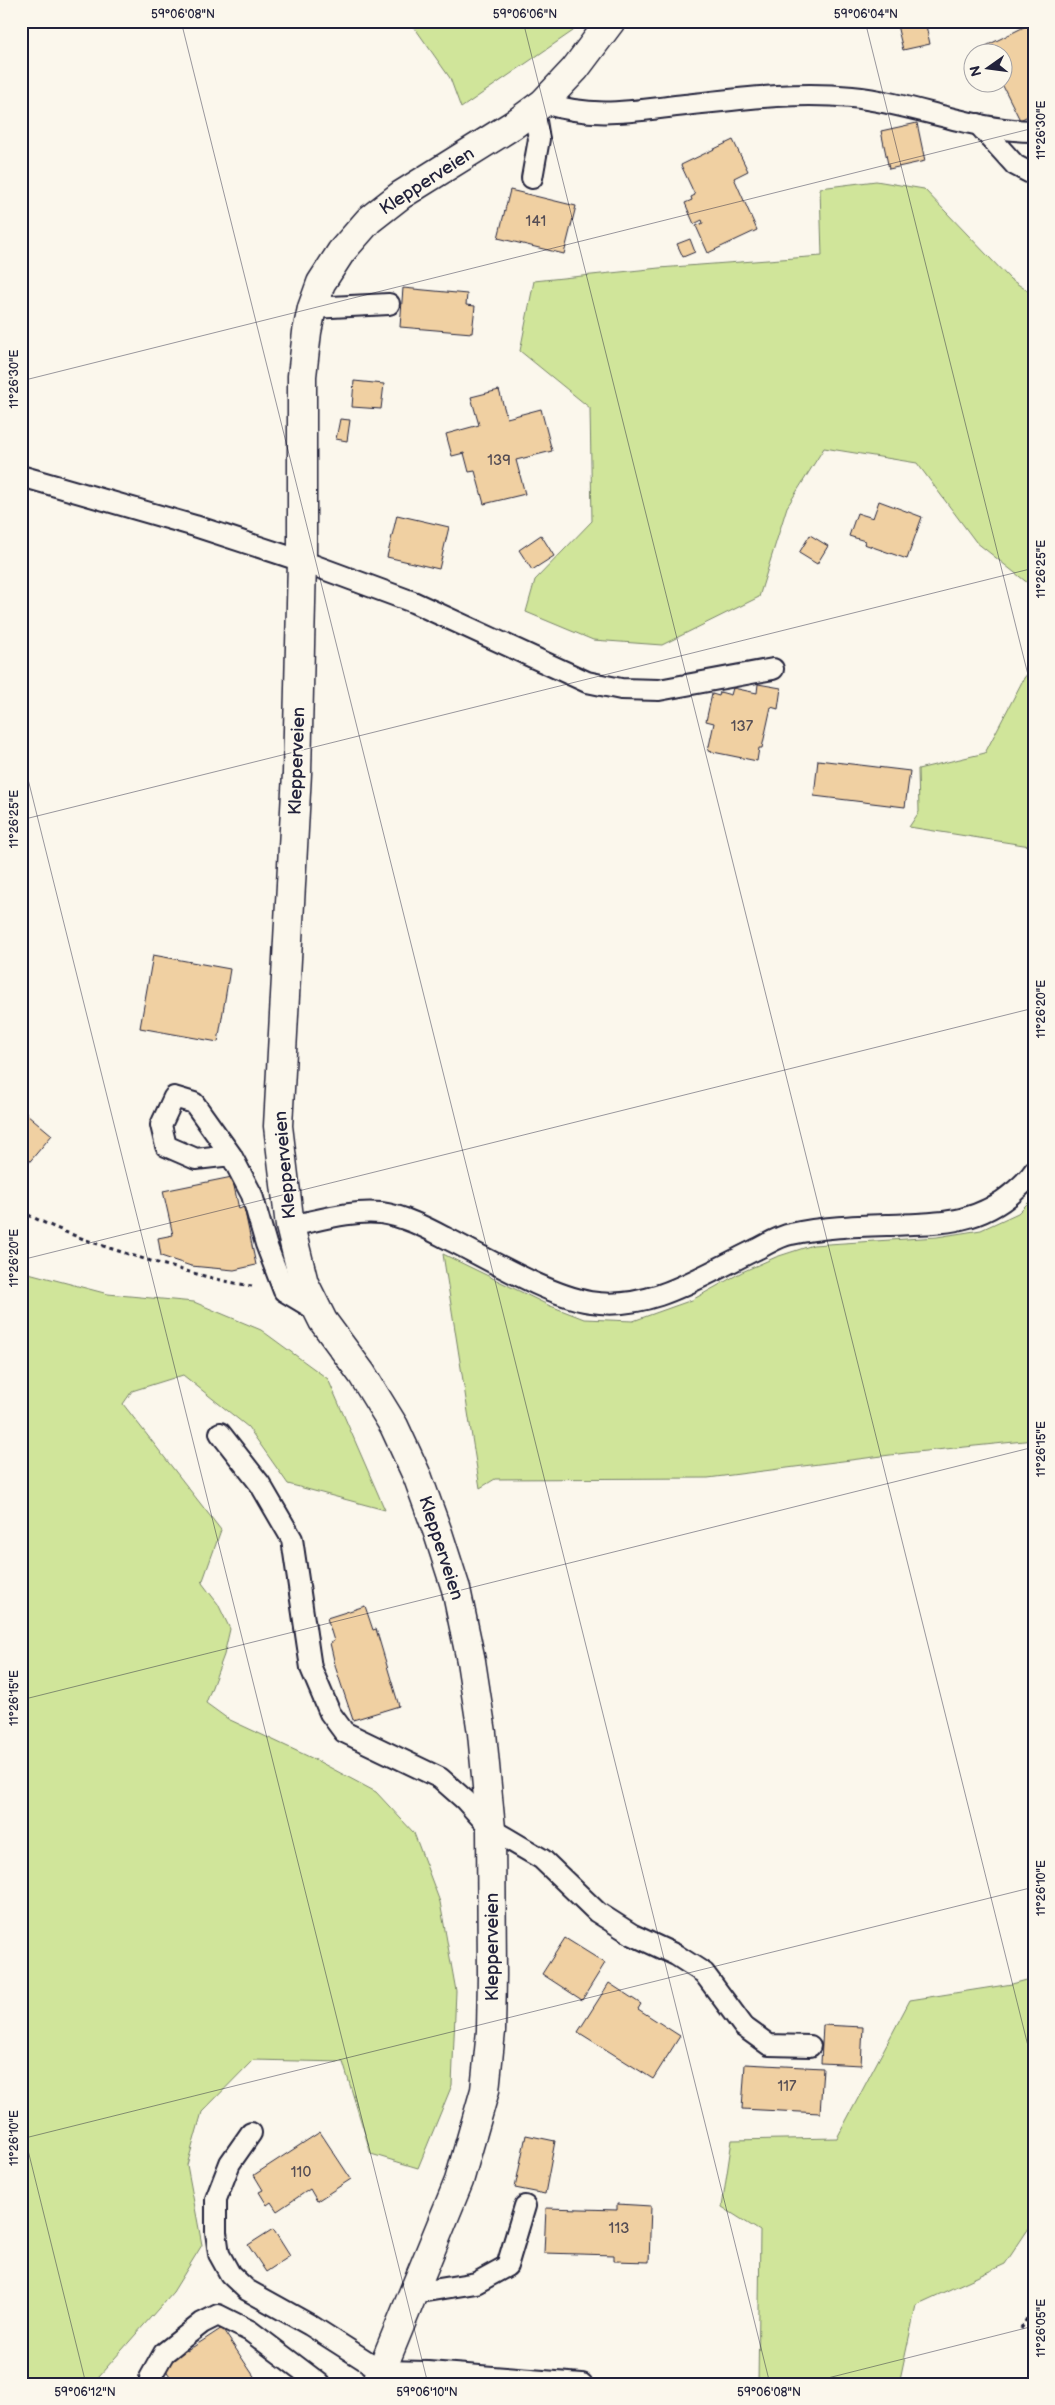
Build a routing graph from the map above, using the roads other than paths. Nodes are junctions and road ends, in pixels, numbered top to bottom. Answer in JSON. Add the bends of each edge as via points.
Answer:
{"nodes":[{"id":1,"x":611,"y":21,"type":"edge"},
{"id":2,"x":538,"y":106,"type":"junction"},
{"id":3,"x":978,"y":124,"type":"junction"},
{"id":4,"x":1034,"y":131,"type":"edge"},
{"id":5,"x":1034,"y":175,"type":"edge"},
{"id":6,"x":532,"y":178,"type":"dead end"},
{"id":7,"x":389,"y":304,"type":"dead end"},
{"id":8,"x":312,"y":308,"type":"junction"},
{"id":9,"x":21,"y":476,"type":"edge"},
{"id":10,"x":302,"y":561,"type":"junction"},
{"id":11,"x":773,"y":668,"type":"dead end"},
{"id":12,"x":231,"y":1156,"type":"dead end"},
{"id":13,"x":1034,"y":1171,"type":"edge"},
{"id":14,"x":290,"y":1226,"type":"junction"},
{"id":15,"x":319,"y":1312,"type":"junction"},
{"id":16,"x":220,"y":1433,"type":"dead end"},
{"id":17,"x":490,"y":1829,"type":"junction"},
{"id":18,"x":810,"y":2046,"type":"dead end"},
{"id":19,"x":251,"y":2133,"type":"dead end"},
{"id":20,"x":525,"y":2206,"type":"dead end"},
{"id":21,"x":414,"y":2293,"type":"junction"},
{"id":22,"x":379,"y":2377,"type":"edge"},
{"id":23,"x":150,"y":2378,"type":"dead end"},
{"id":24,"x":311,"y":2382,"type":"edge"},
{"id":25,"x":582,"y":2384,"type":"edge"}],
"edges":[{"from":1,"to":2,"type":"street","name":"Klepperveien","via":[[575,69]]},
{"from":2,"to":3,"type":"lane","via":[[623,114],[739,100],[850,97],[898,104]]},
{"from":2,"to":6,"type":"lane","via":[[539,139]]},
{"from":2,"to":8,"type":"street","name":"Klepperveien","via":[[514,125],[401,195],[369,220],[341,252],[321,283]]},
{"from":3,"to":4,"type":"lane","via":[[1011,131]]},
{"from":3,"to":5,"type":"lane","via":[[1015,165]]},
{"from":7,"to":8,"type":"lane"},
{"from":8,"to":10,"type":"street","name":"Klepperveien","via":[[302,376]]},
{"from":9,"to":10,"type":"lane","via":[[195,526]]},
{"from":10,"to":11,"type":"lane","via":[[413,602],[587,682],[621,689],[659,690]]},
{"from":10,"to":14,"type":"street","name":"Klepperveien","via":[[297,773],[278,1126]]},
{"from":12,"to":15,"type":"lane","via":[[252,1195],[284,1291]]},
{"from":13,"to":14,"type":"lane","via":[[1009,1196],[965,1219],[932,1224],[848,1226],[790,1234],[664,1294],[614,1304],[571,1297],[407,1219],[382,1213],[344,1215]]},
{"from":14,"to":15,"type":"street","name":"Klepperveien","via":[[304,1283]]},
{"from":15,"to":17,"type":"street","name":"Klepperveien","via":[[394,1426],[438,1533],[456,1589],[471,1660],[482,1733]]},
{"from":16,"to":17,"type":"lane","via":[[260,1484],[292,1539],[311,1668],[330,1713],[344,1732],[440,1778]]},
{"from":17,"to":18,"type":"lane","via":[[542,1859],[597,1912],[704,1973],[744,2027],[769,2045]]},
{"from":17,"to":21,"type":"street","name":"Klepperveien","via":[[492,1984],[485,2090],[459,2181]]},
{"from":19,"to":22,"type":"lane","via":[[230,2163],[216,2199],[219,2254],[230,2274],[247,2290],[310,2325]]},
{"from":20,"to":21,"type":"lane","via":[[507,2266],[476,2284]]},
{"from":21,"to":22,"type":"street","name":"Klepperveien"},
{"from":22,"to":25,"type":"lane","via":[[428,2372]]},
{"from":23,"to":24,"type":"lane","via":[[164,2353],[218,2315],[250,2331]]}]}
